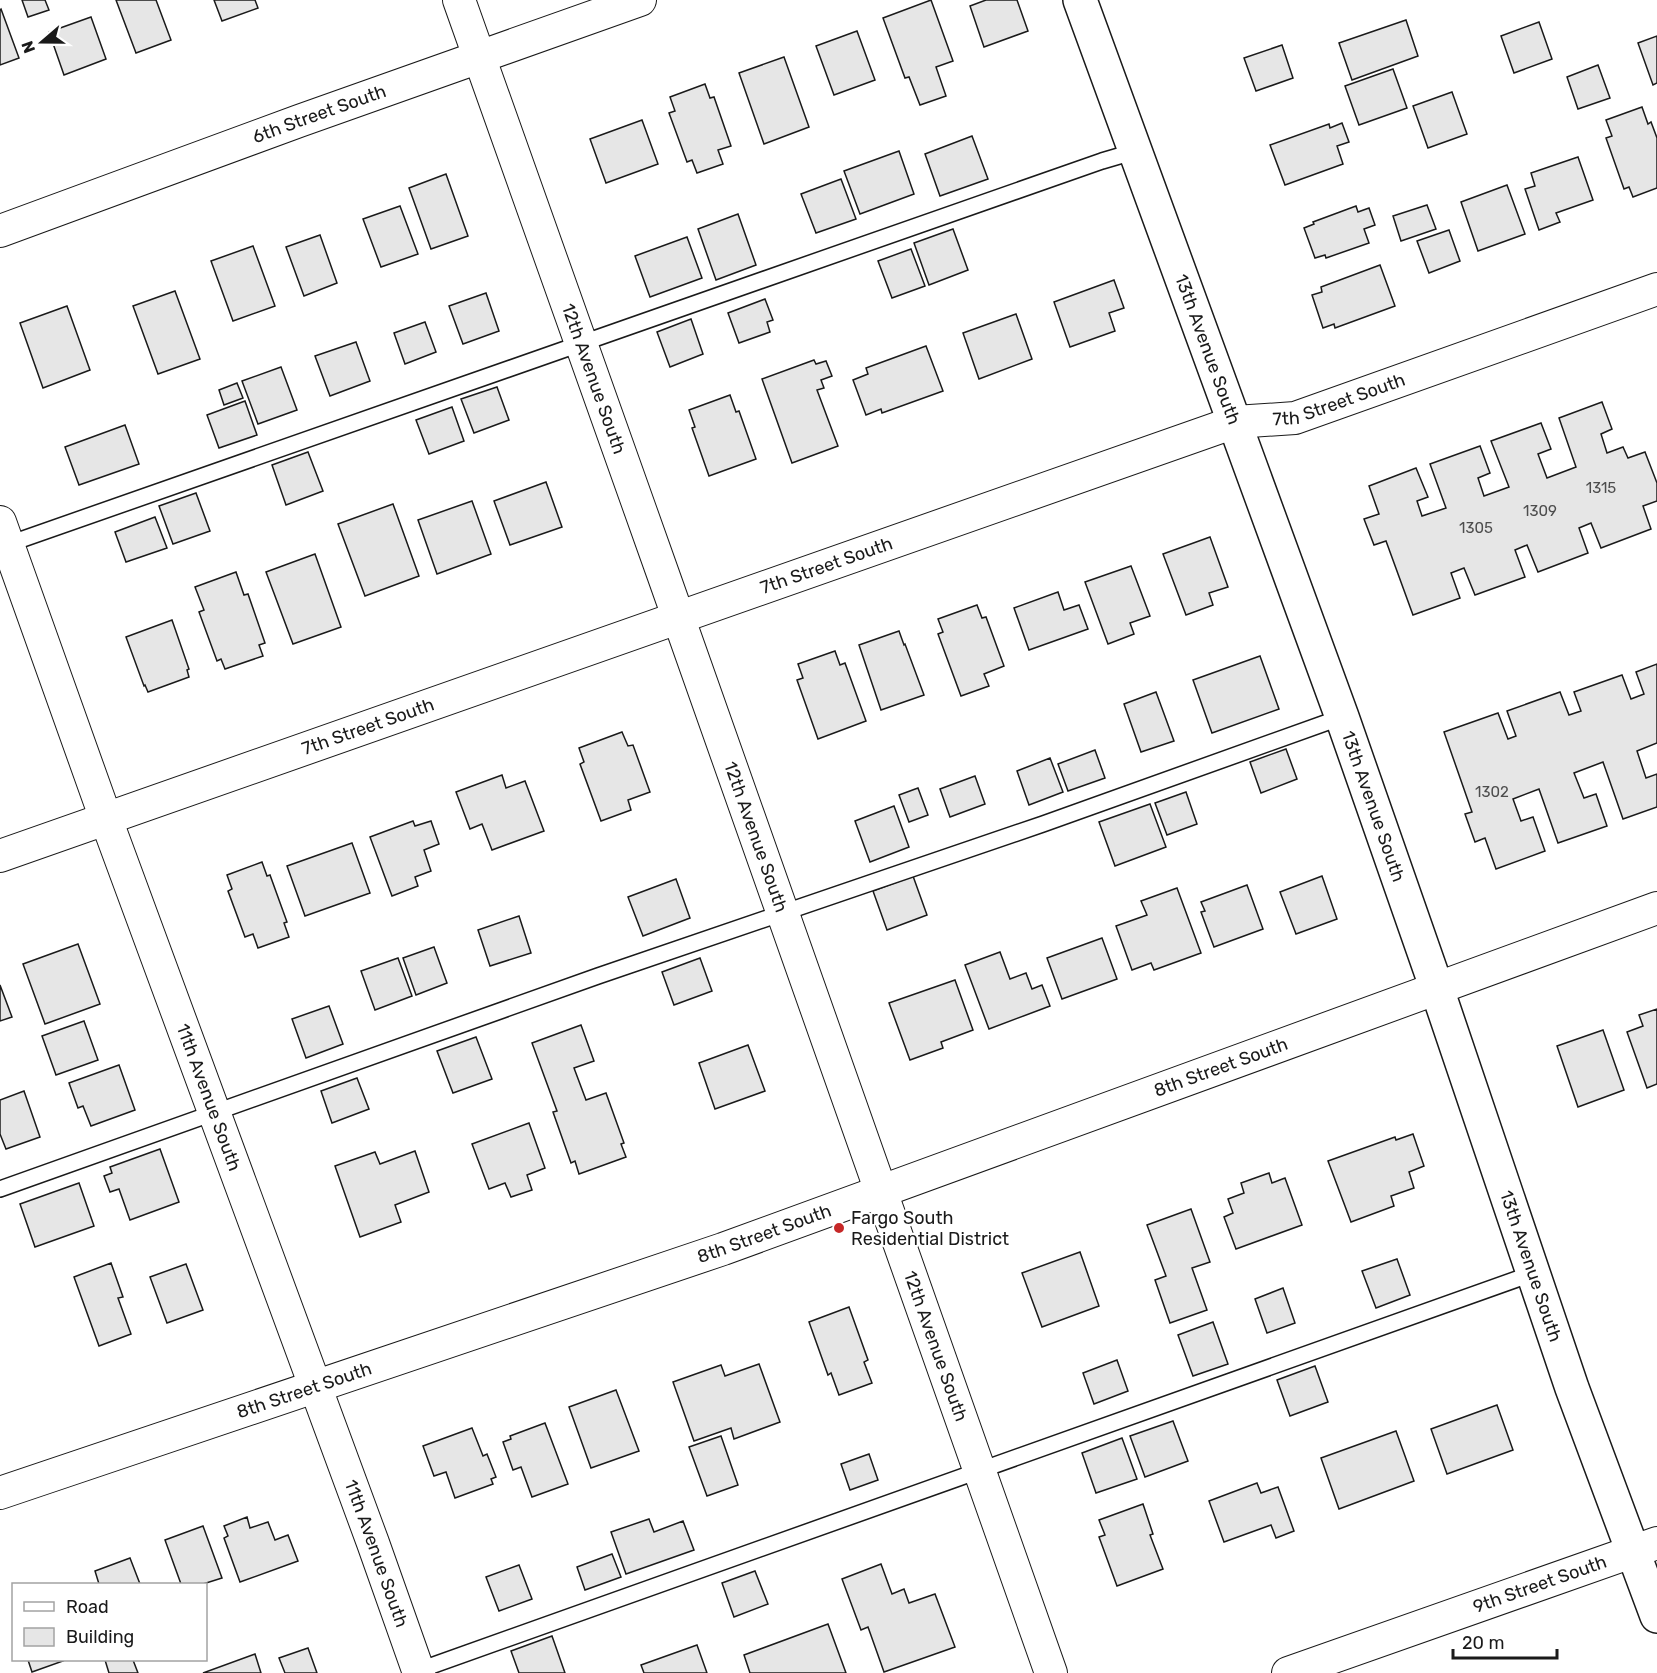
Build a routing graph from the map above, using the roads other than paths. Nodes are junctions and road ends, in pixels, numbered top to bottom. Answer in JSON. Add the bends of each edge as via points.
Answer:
{"nodes":[{"id":1,"x":459,"y":0,"type":"edge"},
{"id":2,"x":640,"y":0,"type":"edge"},
{"id":3,"x":1080,"y":0,"type":"edge"},
{"id":4,"x":479,"y":57,"type":"junction"},
{"id":5,"x":1136,"y":151,"type":"junction"},
{"id":6,"x":0,"y":231,"type":"edge"},
{"id":7,"x":1657,"y":289,"type":"edge"},
{"id":8,"x":581,"y":344,"type":"junction"},
{"id":9,"x":1235,"y":422,"type":"junction"},
{"id":10,"x":3,"y":538,"type":"edge"},
{"id":11,"x":679,"y":617,"type":"junction"},
{"id":12,"x":1342,"y":717,"type":"junction"},
{"id":13,"x":106,"y":819,"type":"junction"},
{"id":14,"x":0,"y":856,"type":"edge"},
{"id":15,"x":1657,"y":908,"type":"edge"},
{"id":16,"x":783,"y":913,"type":"junction"},
{"id":17,"x":1437,"y":988,"type":"junction"},
{"id":18,"x":214,"y":1113,"type":"junction"},
{"id":19,"x":0,"y":1189,"type":"edge"},
{"id":20,"x":881,"y":1191,"type":"junction"},
{"id":21,"x":1534,"y":1274,"type":"junction"},
{"id":22,"x":315,"y":1387,"type":"junction"},
{"id":23,"x":980,"y":1471,"type":"junction"},
{"id":24,"x":0,"y":1493,"type":"edge"},
{"id":25,"x":1645,"y":1547,"type":"edge"},
{"id":26,"x":1657,"y":1616,"type":"edge"},
{"id":27,"x":416,"y":1672,"type":"edge"},
{"id":28,"x":1051,"y":1673,"type":"edge"},
{"id":29,"x":1288,"y":1673,"type":"edge"}],
"edges":[{"from":1,"to":4,"type":"street","name":"12th Avenue South"},
{"from":2,"to":4,"type":"street","name":"6th Street South"},
{"from":3,"to":5,"type":"street","name":"13th Avenue South"},
{"from":4,"to":6,"type":"street","name":"6th Street South"},
{"from":4,"to":8,"type":"street","name":"12th Avenue South"},
{"from":5,"to":8,"type":"lane"},
{"from":5,"to":9,"type":"street","name":"13th Avenue South"},
{"from":7,"to":9,"type":"street","name":"7th Street South","via":[[1295,418]]},
{"from":8,"to":10,"type":"lane"},
{"from":8,"to":11,"type":"street","name":"12th Avenue South"},
{"from":9,"to":11,"type":"street","name":"7th Street South"},
{"from":9,"to":12,"type":"street","name":"13th Avenue South"},
{"from":10,"to":13,"type":"street","name":"11th Avenue South"},
{"from":11,"to":13,"type":"street","name":"7th Street South"},
{"from":11,"to":16,"type":"street","name":"12th Avenue South"},
{"from":12,"to":16,"type":"lane"},
{"from":12,"to":17,"type":"street","name":"13th Avenue South"},
{"from":13,"to":14,"type":"street","name":"7th Street South"},
{"from":13,"to":18,"type":"street","name":"11th Avenue South"},
{"from":15,"to":17,"type":"street","name":"8th Street South"},
{"from":16,"to":18,"type":"lane"},
{"from":16,"to":20,"type":"street","name":"12th Avenue South"},
{"from":17,"to":20,"type":"street","name":"8th Street South"},
{"from":17,"to":21,"type":"street","name":"13th Avenue South"},
{"from":18,"to":19,"type":"lane"},
{"from":18,"to":22,"type":"street","name":"11th Avenue South"},
{"from":20,"to":22,"type":"street","name":"8th Street South","via":[[723,1249]]},
{"from":20,"to":23,"type":"street","name":"12th Avenue South"},
{"from":21,"to":23,"type":"lane"},
{"from":21,"to":25,"type":"street","name":"13th Avenue South","via":[[1572,1388]]},
{"from":22,"to":24,"type":"street","name":"8th Street South"},
{"from":22,"to":27,"type":"street","name":"11th Avenue South"},
{"from":23,"to":27,"type":"lane"},
{"from":23,"to":28,"type":"street","name":"12th Avenue South"},
{"from":25,"to":26,"type":"street","name":"13th Avenue South"},
{"from":25,"to":29,"type":"street","name":"9th Street South"}]}
